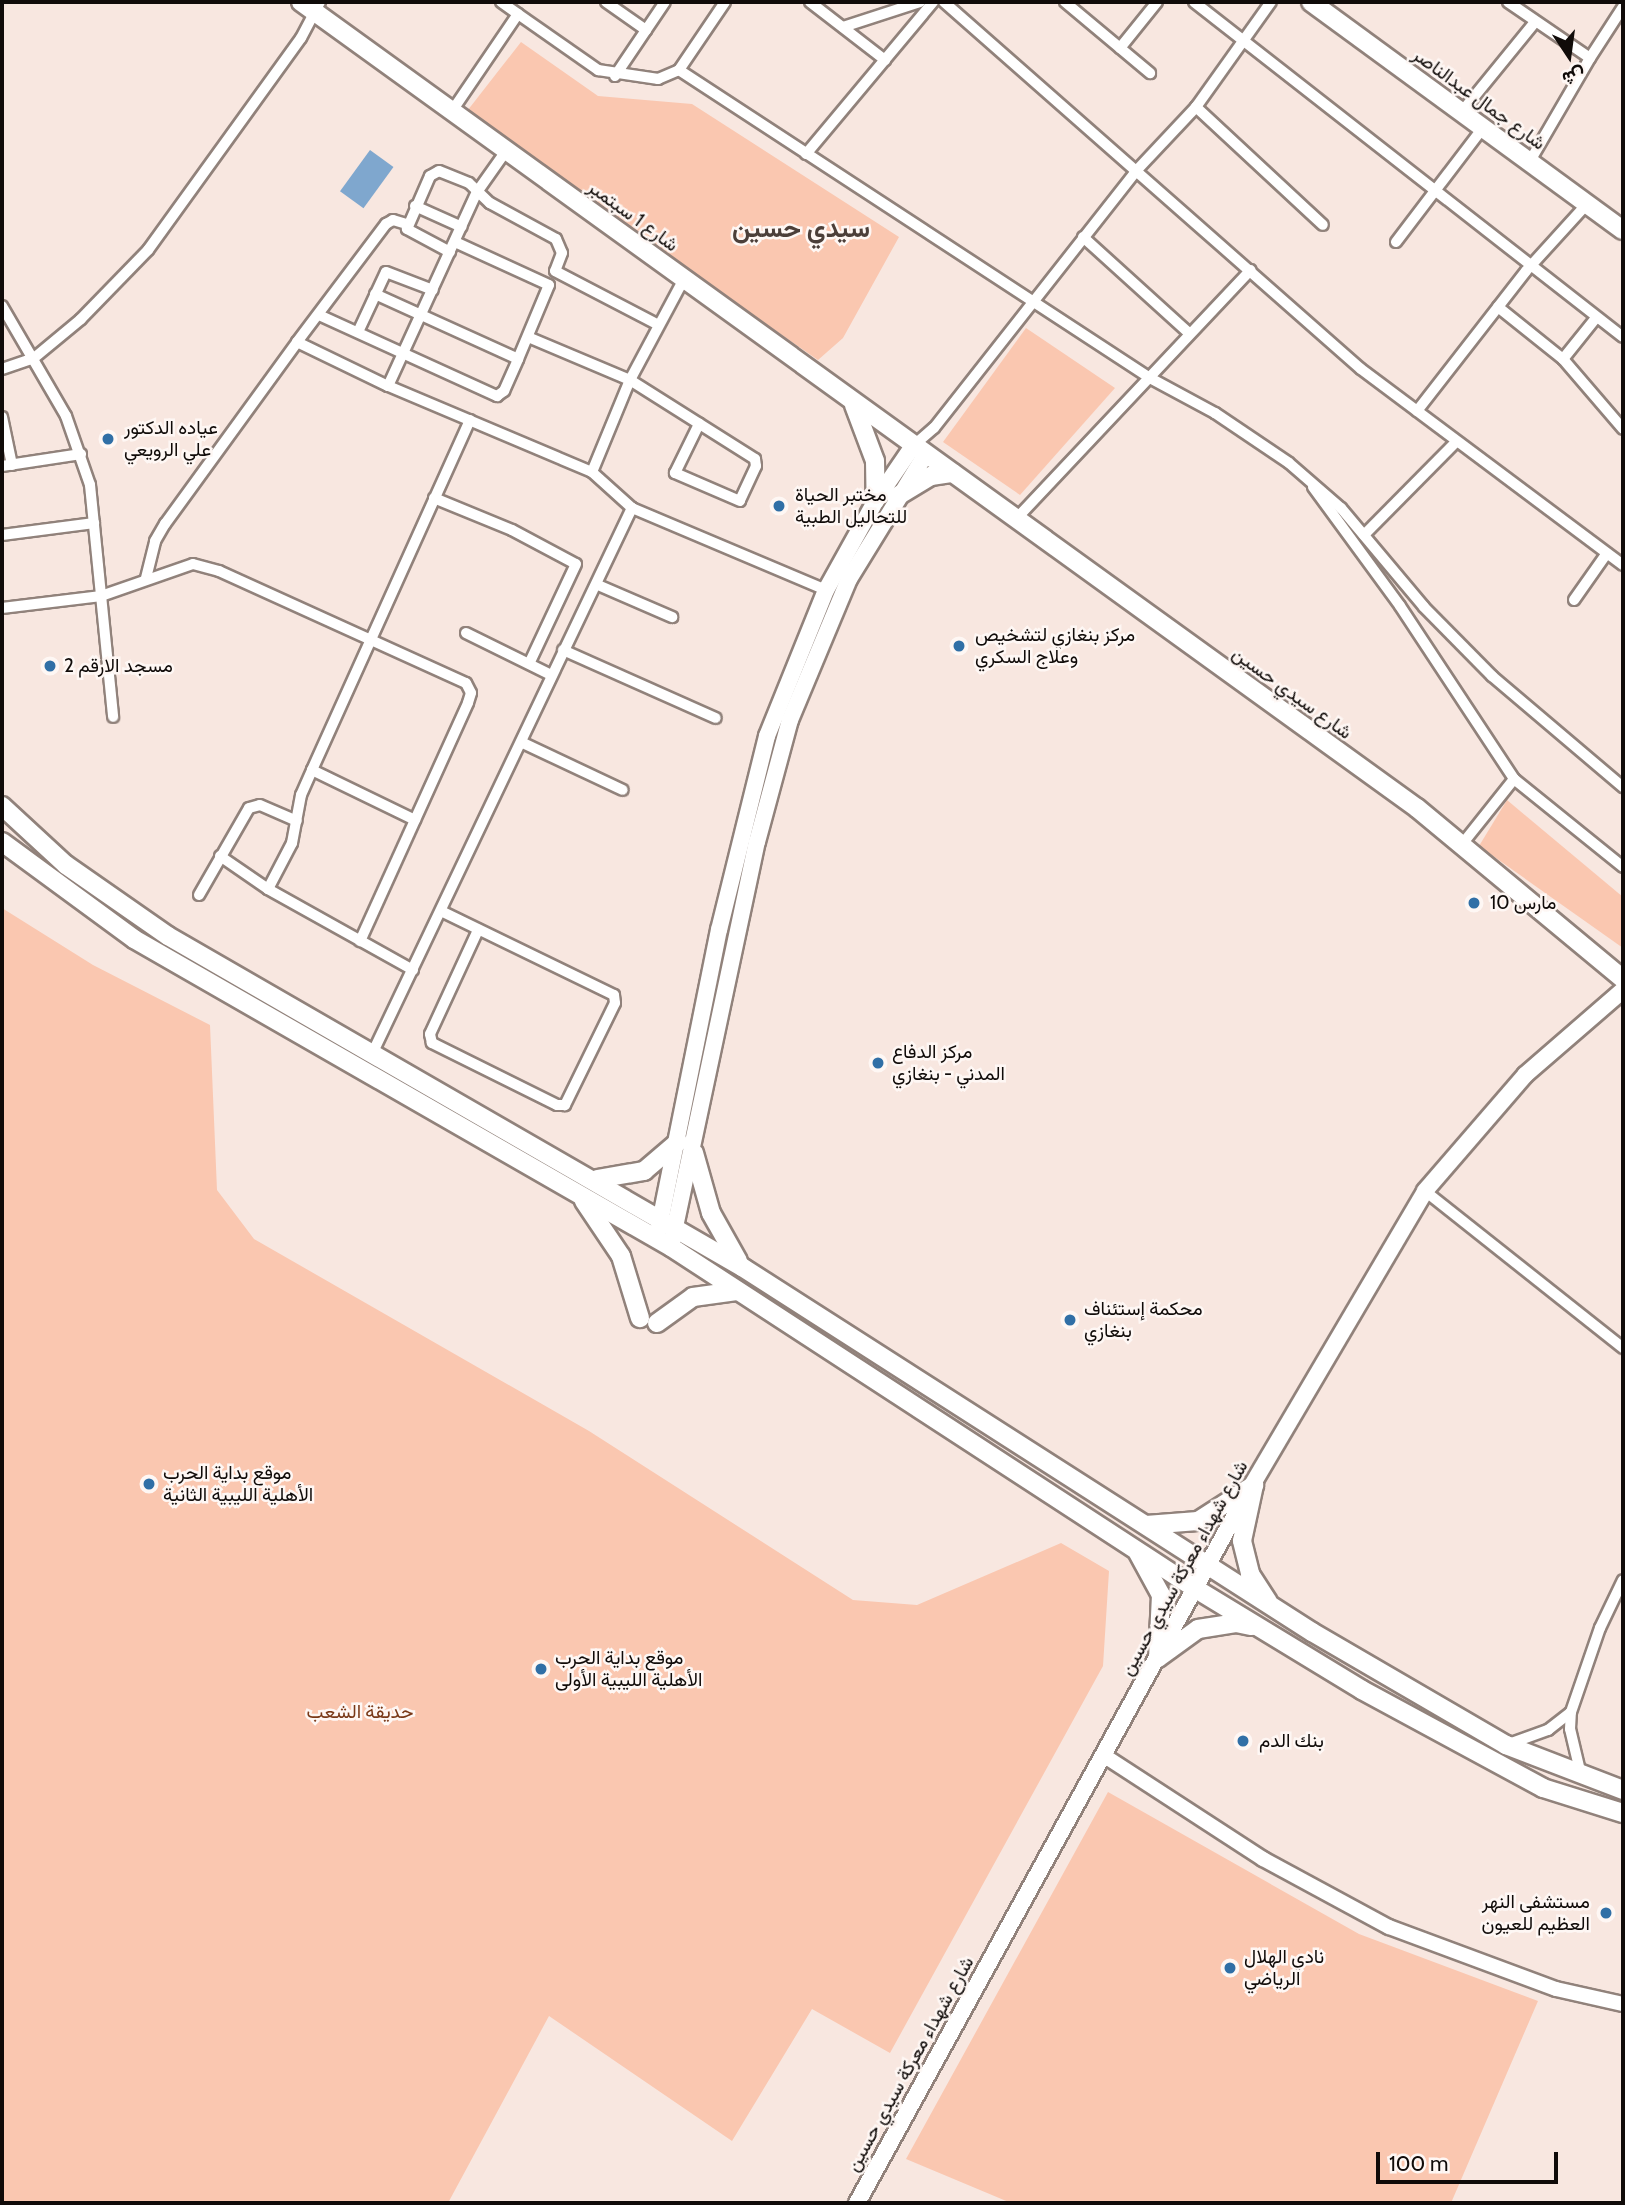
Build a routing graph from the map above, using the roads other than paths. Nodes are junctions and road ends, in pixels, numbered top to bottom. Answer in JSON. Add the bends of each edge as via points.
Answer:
{"nodes":[{"id":1,"x":501,"y":2,"type":"edge"},
{"id":2,"x":606,"y":2,"type":"edge"},
{"id":3,"x":665,"y":2,"type":"edge"},
{"id":4,"x":725,"y":2,"type":"edge"},
{"id":5,"x":810,"y":2,"type":"edge"},
{"id":6,"x":920,"y":2,"type":"edge"},
{"id":7,"x":933,"y":2,"type":"edge"},
{"id":8,"x":944,"y":2,"type":"edge"},
{"id":9,"x":1065,"y":2,"type":"edge"},
{"id":10,"x":1157,"y":2,"type":"edge"},
{"id":11,"x":1194,"y":2,"type":"edge"},
{"id":12,"x":1271,"y":2,"type":"edge"},
{"id":13,"x":1311,"y":2,"type":"edge"},
{"id":14,"x":1515,"y":4,"type":"edge"},
{"id":15,"x":312,"y":5,"type":"edge"},
{"id":16,"x":1623,"y":7,"type":"edge"},
{"id":17,"x":518,"y":15,"type":"junction"},
{"id":18,"x":1535,"y":22,"type":"junction"},
{"id":19,"x":843,"y":27,"type":"junction"},
{"id":20,"x":646,"y":30,"type":"junction"},
{"id":21,"x":1244,"y":41,"type":"junction"},
{"id":22,"x":1120,"y":48,"type":"junction"},
{"id":23,"x":1590,"y":58,"type":"junction"},
{"id":24,"x":885,"y":60,"type":"junction"},
{"id":25,"x":679,"y":70,"type":"junction"},
{"id":26,"x":1150,"y":74,"type":"dead end"},
{"id":27,"x":615,"y":76,"type":"junction"},
{"id":28,"x":1196,"y":107,"type":"junction"},
{"id":29,"x":452,"y":111,"type":"junction"},
{"id":30,"x":1460,"y":114,"type":"junction"},
{"id":31,"x":1482,"y":129,"type":"junction"},
{"id":32,"x":506,"y":151,"type":"junction"},
{"id":33,"x":806,"y":154,"type":"junction"},
{"id":34,"x":1530,"y":161,"type":"junction"},
{"id":35,"x":1136,"y":171,"type":"junction"},
{"id":36,"x":477,"y":192,"type":"junction"},
{"id":37,"x":1434,"y":192,"type":"junction"},
{"id":38,"x":1587,"y":204,"type":"junction"},
{"id":39,"x":415,"y":205,"type":"junction"},
{"id":40,"x":406,"y":224,"type":"junction"},
{"id":41,"x":1324,"y":225,"type":"dead end"},
{"id":42,"x":462,"y":227,"type":"junction"},
{"id":43,"x":1623,"y":230,"type":"edge"},
{"id":44,"x":1083,"y":237,"type":"junction"},
{"id":45,"x":1396,"y":242,"type":"dead end"},
{"id":46,"x":452,"y":247,"type":"junction"},
{"id":47,"x":1533,"y":262,"type":"junction"},
{"id":48,"x":1251,"y":270,"type":"junction"},
{"id":49,"x":555,"y":271,"type":"junction"},
{"id":50,"x":684,"y":279,"type":"junction"},
{"id":51,"x":549,"y":285,"type":"junction"},
{"id":52,"x":433,"y":290,"type":"junction"},
{"id":53,"x":375,"y":294,"type":"junction"},
{"id":54,"x":1033,"y":299,"type":"junction"},
{"id":55,"x":2,"y":306,"type":"edge"},
{"id":56,"x":1498,"y":307,"type":"junction"},
{"id":57,"x":421,"y":314,"type":"junction"},
{"id":58,"x":319,"y":315,"type":"junction"},
{"id":59,"x":1596,"y":318,"type":"junction"},
{"id":60,"x":657,"y":324,"type":"junction"},
{"id":61,"x":358,"y":332,"type":"junction"},
{"id":62,"x":1189,"y":333,"type":"junction"},
{"id":63,"x":528,"y":337,"type":"junction"},
{"id":64,"x":1623,"y":337,"type":"edge"},
{"id":65,"x":297,"y":342,"type":"junction"},
{"id":66,"x":405,"y":353,"type":"junction"},
{"id":67,"x":34,"y":358,"type":"junction"},
{"id":68,"x":518,"y":359,"type":"junction"},
{"id":69,"x":1563,"y":359,"type":"junction"},
{"id":70,"x":2,"y":369,"type":"edge"},
{"id":71,"x":1150,"y":379,"type":"junction"},
{"id":72,"x":630,"y":380,"type":"junction"},
{"id":73,"x":388,"y":386,"type":"junction"},
{"id":74,"x":854,"y":405,"type":"junction"},
{"id":75,"x":1417,"y":411,"type":"junction"},
{"id":76,"x":2,"y":417,"type":"edge"},
{"id":77,"x":470,"y":420,"type":"junction"},
{"id":78,"x":699,"y":424,"type":"junction"},
{"id":79,"x":1623,"y":429,"type":"edge"},
{"id":80,"x":1456,"y":442,"type":"junction"},
{"id":81,"x":920,"y":450,"type":"junction"},
{"id":82,"x":81,"y":454,"type":"junction"},
{"id":83,"x":7,"y":466,"type":"edge"},
{"id":84,"x":592,"y":472,"type":"junction"},
{"id":85,"x":953,"y":473,"type":"junction"},
{"id":86,"x":1308,"y":478,"type":"junction"},
{"id":87,"x":434,"y":498,"type":"junction"},
{"id":88,"x":896,"y":498,"type":"junction"},
{"id":89,"x":876,"y":500,"type":"junction"},
{"id":90,"x":632,"y":508,"type":"junction"},
{"id":91,"x":1016,"y":519,"type":"junction"},
{"id":92,"x":94,"y":523,"type":"junction"},
{"id":93,"x":2,"y":535,"type":"edge"},
{"id":94,"x":1364,"y":535,"type":"junction"},
{"id":95,"x":1607,"y":553,"type":"junction"},
{"id":96,"x":1623,"y":565,"type":"edge"},
{"id":97,"x":146,"y":578,"type":"junction"},
{"id":98,"x":598,"y":585,"type":"junction"},
{"id":99,"x":826,"y":590,"type":"junction"},
{"id":100,"x":101,"y":596,"type":"junction"},
{"id":101,"x":1574,"y":600,"type":"dead end"},
{"id":102,"x":2,"y":608,"type":"edge"},
{"id":103,"x":672,"y":617,"type":"dead end"},
{"id":104,"x":466,"y":633,"type":"dead end"},
{"id":105,"x":368,"y":640,"type":"junction"},
{"id":106,"x":563,"y":650,"type":"junction"},
{"id":107,"x":529,"y":664,"type":"junction"},
{"id":108,"x":551,"y":675,"type":"junction"},
{"id":109,"x":113,"y":717,"type":"dead end"},
{"id":110,"x":716,"y":718,"type":"dead end"},
{"id":111,"x":523,"y":743,"type":"junction"},
{"id":112,"x":312,"y":770,"type":"junction"},
{"id":113,"x":1514,"y":779,"type":"junction"},
{"id":114,"x":1623,"y":787,"type":"edge"},
{"id":115,"x":623,"y":790,"type":"dead end"},
{"id":116,"x":2,"y":806,"type":"edge"},
{"id":117,"x":415,"y":820,"type":"junction"},
{"id":118,"x":297,"y":821,"type":"junction"},
{"id":119,"x":2,"y":842,"type":"edge"},
{"id":120,"x":1463,"y":843,"type":"junction"},
{"id":121,"x":220,"y":856,"type":"junction"},
{"id":122,"x":1623,"y":867,"type":"edge"},
{"id":123,"x":268,"y":889,"type":"junction"},
{"id":124,"x":199,"y":895,"type":"dead end"},
{"id":125,"x":443,"y":912,"type":"junction"},
{"id":126,"x":478,"y":930,"type":"junction"},
{"id":127,"x":360,"y":941,"type":"junction"},
{"id":128,"x":414,"y":970,"type":"junction"},
{"id":129,"x":1623,"y":979,"type":"edge"},
{"id":130,"x":1620,"y":997,"type":"edge"},
{"id":131,"x":372,"y":1054,"type":"junction"},
{"id":132,"x":678,"y":1142,"type":"junction"},
{"id":133,"x":694,"y":1153,"type":"junction"},
{"id":134,"x":597,"y":1179,"type":"junction"},
{"id":135,"x":1425,"y":1191,"type":"junction"},
{"id":136,"x":580,"y":1195,"type":"junction"},
{"id":137,"x":669,"y":1222,"type":"junction"},
{"id":138,"x":664,"y":1243,"type":"junction"},
{"id":139,"x":742,"y":1267,"type":"junction"},
{"id":140,"x":737,"y":1291,"type":"junction"},
{"id":141,"x":1623,"y":1348,"type":"edge"},
{"id":142,"x":1254,"y":1485,"type":"junction"},
{"id":143,"x":1144,"y":1525,"type":"junction"},
{"id":144,"x":1133,"y":1545,"type":"junction"},
{"id":145,"x":1209,"y":1566,"type":"junction"},
{"id":146,"x":1623,"y":1580,"type":"edge"},
{"id":147,"x":1196,"y":1589,"type":"junction"},
{"id":148,"x":1271,"y":1608,"type":"junction"},
{"id":149,"x":1260,"y":1627,"type":"junction"},
{"id":150,"x":1158,"y":1658,"type":"junction"},
{"id":151,"x":1571,"y":1712,"type":"junction"},
{"id":152,"x":1506,"y":1745,"type":"junction"},
{"id":153,"x":1103,"y":1755,"type":"junction"},
{"id":154,"x":1581,"y":1776,"type":"junction"},
{"id":155,"x":1623,"y":1790,"type":"edge"},
{"id":156,"x":1623,"y":1813,"type":"edge"},
{"id":157,"x":1623,"y":2004,"type":"edge"},
{"id":158,"x":857,"y":2203,"type":"edge"}],
"edges":[{"from":1,"to":17,"type":"street"},
{"from":2,"to":20,"type":"street"},
{"from":3,"to":20,"type":"street"},
{"from":4,"to":25,"type":"street"},
{"from":5,"to":19,"type":"street"},
{"from":6,"to":19,"type":"street"},
{"from":7,"to":24,"type":"street"},
{"from":8,"to":35,"type":"street"},
{"from":9,"to":22,"type":"street"},
{"from":10,"to":22,"type":"street"},
{"from":11,"to":21,"type":"street"},
{"from":12,"to":21,"type":"street"},
{"from":13,"to":30,"type":"main road","name":"شارع جمال عبدالناصر"},
{"from":14,"to":18,"type":"street"},
{"from":15,"to":29,"type":"main road","name":"شارع 1 سبتمبر"},
{"from":15,"to":67,"type":"street","via":[[301,38],[156,241],[80,319]]},
{"from":16,"to":23,"type":"street"},
{"from":17,"to":27,"type":"street","via":[[598,71]]},
{"from":17,"to":29,"type":"street"},
{"from":18,"to":23,"type":"street"},
{"from":18,"to":30,"type":"street"},
{"from":19,"to":24,"type":"street"},
{"from":20,"to":27,"type":"street"},
{"from":21,"to":28,"type":"street"},
{"from":21,"to":37,"type":"street"},
{"from":22,"to":26,"type":"street"},
{"from":23,"to":34,"type":"street"},
{"from":24,"to":33,"type":"street"},
{"from":25,"to":27,"type":"street","via":[[658,79]]},
{"from":25,"to":33,"type":"street"},
{"from":28,"to":35,"type":"street"},
{"from":28,"to":41,"type":"street"},
{"from":29,"to":32,"type":"main road","name":"شارع 1 سبتمبر"},
{"from":30,"to":31,"type":"main road","name":"شارع جمال عبدالناصر"},
{"from":31,"to":34,"type":"main road","name":"شارع جمال عبدالناصر"},
{"from":31,"to":37,"type":"street"},
{"from":32,"to":36,"type":"street"},
{"from":32,"to":50,"type":"main road","name":"شارع 1 سبتمبر"},
{"from":33,"to":54,"type":"street"},
{"from":34,"to":38,"type":"main road","name":"شارع جمال عبدالناصر"},
{"from":35,"to":44,"type":"street"},
{"from":35,"to":48,"type":"street"},
{"from":36,"to":39,"type":"street","via":[[469,183],[439,171],[430,176]]},
{"from":36,"to":42,"type":"street"},
{"from":36,"to":49,"type":"street","via":[[555,239],[562,253]]},
{"from":37,"to":45,"type":"street"},
{"from":37,"to":47,"type":"street"},
{"from":38,"to":43,"type":"main road","name":"شارع جمال عبدالناصر"},
{"from":38,"to":47,"type":"street"},
{"from":39,"to":40,"type":"street"},
{"from":39,"to":42,"type":"street"},
{"from":40,"to":46,"type":"street","via":[[410,232]]},
{"from":40,"to":58,"type":"street","via":[[393,220],[386,224]]},
{"from":42,"to":46,"type":"street"},
{"from":44,"to":54,"type":"street"},
{"from":44,"to":62,"type":"street"},
{"from":46,"to":51,"type":"street"},
{"from":46,"to":52,"type":"street"},
{"from":47,"to":56,"type":"street"},
{"from":47,"to":59,"type":"street"},
{"from":48,"to":62,"type":"street"},
{"from":48,"to":75,"type":"street","via":[[1361,369]]},
{"from":49,"to":51,"type":"street"},
{"from":49,"to":60,"type":"street"},
{"from":50,"to":60,"type":"street"},
{"from":50,"to":74,"type":"main road","name":"شارع 1 سبتمبر"},
{"from":51,"to":63,"type":"street"},
{"from":52,"to":53,"type":"street","via":[[388,271]]},
{"from":52,"to":57,"type":"street"},
{"from":53,"to":57,"type":"street"},
{"from":53,"to":61,"type":"street"},
{"from":54,"to":71,"type":"street"},
{"from":54,"to":81,"type":"street"},
{"from":55,"to":67,"type":"street"},
{"from":56,"to":69,"type":"street"},
{"from":56,"to":75,"type":"street"},
{"from":57,"to":66,"type":"street"},
{"from":57,"to":68,"type":"street"},
{"from":58,"to":61,"type":"street"},
{"from":58,"to":65,"type":"street"},
{"from":59,"to":64,"type":"street"},
{"from":59,"to":69,"type":"street"},
{"from":60,"to":72,"type":"street"},
{"from":61,"to":66,"type":"street"},
{"from":62,"to":71,"type":"street"},
{"from":63,"to":68,"type":"street"},
{"from":63,"to":72,"type":"street"},
{"from":65,"to":73,"type":"street"},
{"from":65,"to":97,"type":"street","via":[[165,524],[155,541]]},
{"from":66,"to":68,"type":"street","via":[[497,396],[504,391]]},
{"from":66,"to":73,"type":"street"},
{"from":67,"to":70,"type":"street"},
{"from":67,"to":82,"type":"street"},
{"from":69,"to":79,"type":"street"},
{"from":71,"to":86,"type":"street","via":[[1214,413]]},
{"from":71,"to":91,"type":"street"},
{"from":72,"to":78,"type":"street"},
{"from":72,"to":84,"type":"street"},
{"from":73,"to":77,"type":"street"},
{"from":74,"to":81,"type":"main road","name":"شارع 1 سبتمبر"},
{"from":74,"to":89,"type":"main road","via":[[875,461]]},
{"from":75,"to":80,"type":"street"},
{"from":76,"to":83,"type":"street"},
{"from":77,"to":84,"type":"street"},
{"from":77,"to":87,"type":"street"},
{"from":78,"to":78,"type":"street","via":[[675,473],[740,501],[756,461]]},
{"from":80,"to":94,"type":"street"},
{"from":80,"to":95,"type":"street"},
{"from":81,"to":85,"type":"main road","name":"شارع سيدي حسين"},
{"from":81,"to":88,"type":"main road"},
{"from":81,"to":89,"type":"main road"},
{"from":82,"to":83,"type":"street"},
{"from":82,"to":92,"type":"street"},
{"from":84,"to":90,"type":"street"},
{"from":85,"to":88,"type":"main road","via":[[931,476]]},
{"from":85,"to":91,"type":"main road","name":"شارع سيدي حسين"},
{"from":86,"to":94,"type":"street"},
{"from":86,"to":113,"type":"street","via":[[1400,606]]},
{"from":87,"to":105,"type":"street"},
{"from":87,"to":107,"type":"street","via":[[512,530],[576,564]]},
{"from":88,"to":133,"type":"main road","via":[[823,636],[778,757],[722,1001]]},
{"from":89,"to":99,"type":"main road"},
{"from":90,"to":98,"type":"street"},
{"from":90,"to":99,"type":"street"},
{"from":91,"to":120,"type":"main road","name":"شارع سيدي حسين"},
{"from":92,"to":93,"type":"street"},
{"from":92,"to":100,"type":"street"},
{"from":94,"to":114,"type":"street","via":[[1424,607],[1492,676]]},
{"from":95,"to":96,"type":"street"},
{"from":95,"to":101,"type":"street"},
{"from":97,"to":100,"type":"street"},
{"from":97,"to":105,"type":"street","via":[[184,564],[205,566]]},
{"from":98,"to":103,"type":"street"},
{"from":98,"to":106,"type":"street"},
{"from":99,"to":132,"type":"main road","via":[[781,697],[757,772],[719,930]]},
{"from":100,"to":102,"type":"street"},
{"from":100,"to":109,"type":"street"},
{"from":104,"to":107,"type":"street"},
{"from":105,"to":112,"type":"street"},
{"from":105,"to":117,"type":"street","via":[[470,687],[468,703]]},
{"from":106,"to":108,"type":"street"},
{"from":106,"to":110,"type":"street"},
{"from":107,"to":108,"type":"street"},
{"from":108,"to":111,"type":"street"},
{"from":111,"to":115,"type":"street"},
{"from":111,"to":125,"type":"street"},
{"from":112,"to":117,"type":"street"},
{"from":112,"to":118,"type":"street"},
{"from":113,"to":120,"type":"street"},
{"from":113,"to":122,"type":"street"},
{"from":116,"to":131,"type":"main road","via":[[66,865],[138,916]]},
{"from":117,"to":127,"type":"street"},
{"from":118,"to":121,"type":"street","via":[[260,805],[249,808]]},
{"from":118,"to":123,"type":"street","via":[[292,843]]},
{"from":119,"to":136,"type":"main road","via":[[134,939]]},
{"from":120,"to":129,"type":"main road","name":"شارع سيدي حسين"},
{"from":121,"to":123,"type":"street"},
{"from":121,"to":124,"type":"street"},
{"from":123,"to":127,"type":"street"},
{"from":125,"to":126,"type":"street"},
{"from":125,"to":128,"type":"street"},
{"from":126,"to":126,"type":"street","via":[[430,1034],[432,1043],[565,1105],[615,1003],[614,995]]},
{"from":127,"to":128,"type":"street"},
{"from":128,"to":131,"type":"street"},
{"from":130,"to":135,"type":"main road","name":"شارع شهداء معركة سيدي حسين","via":[[1533,1066]]},
{"from":131,"to":134,"type":"main road"},
{"from":132,"to":134,"type":"main road","via":[[645,1171]]},
{"from":132,"to":137,"type":"main road"},
{"from":133,"to":137,"type":"main road"},
{"from":133,"to":139,"type":"main road","via":[[711,1213]]},
{"from":134,"to":137,"type":"main road"},
{"from":135,"to":141,"type":"street"},
{"from":135,"to":142,"type":"main road","name":"شارع شهداء معركة سيدي حسين"},
{"from":136,"to":138,"type":"main road"},
{"from":136,"to":140,"type":"main road","via":[[621,1256],[648,1320],[693,1297]]},
{"from":137,"to":138,"type":"main road"},
{"from":137,"to":139,"type":"main road"},
{"from":138,"to":140,"type":"main road"},
{"from":139,"to":143,"type":"main road"},
{"from":140,"to":144,"type":"main road"},
{"from":142,"to":143,"type":"main road","via":[[1198,1521]]},
{"from":142,"to":145,"type":"main road","name":"شارع شهداء معركة سيدي حسين"},
{"from":142,"to":148,"type":"main road","via":[[1242,1541],[1250,1574]]},
{"from":143,"to":145,"type":"main road"},
{"from":144,"to":147,"type":"main road"},
{"from":144,"to":150,"type":"main road","via":[[1161,1595]]},
{"from":145,"to":147,"type":"main road","name":"شارع شهداء معركة سيدي حسين"},
{"from":145,"to":148,"type":"main road"},
{"from":146,"to":151,"type":"street","via":[[1600,1628]]},
{"from":147,"to":149,"type":"main road"},
{"from":147,"to":150,"type":"main road","name":"شارع شهداء معركة سيدي حسين"},
{"from":148,"to":152,"type":"main road"},
{"from":149,"to":150,"type":"main road","via":[[1236,1623],[1198,1629]]},
{"from":149,"to":156,"type":"main road","via":[[1503,1768],[1543,1788]]},
{"from":150,"to":153,"type":"main road","name":"شارع شهداء معركة سيدي حسين"},
{"from":151,"to":152,"type":"street","via":[[1548,1730]]},
{"from":151,"to":154,"type":"street","via":[[1570,1729]]},
{"from":152,"to":154,"type":"main road"},
{"from":153,"to":157,"type":"street","via":[[1263,1859],[1389,1927],[1556,1989]]},
{"from":153,"to":158,"type":"main road","name":"شارع شهداء معركة سيدي حسين"},
{"from":154,"to":155,"type":"main road"}]}
